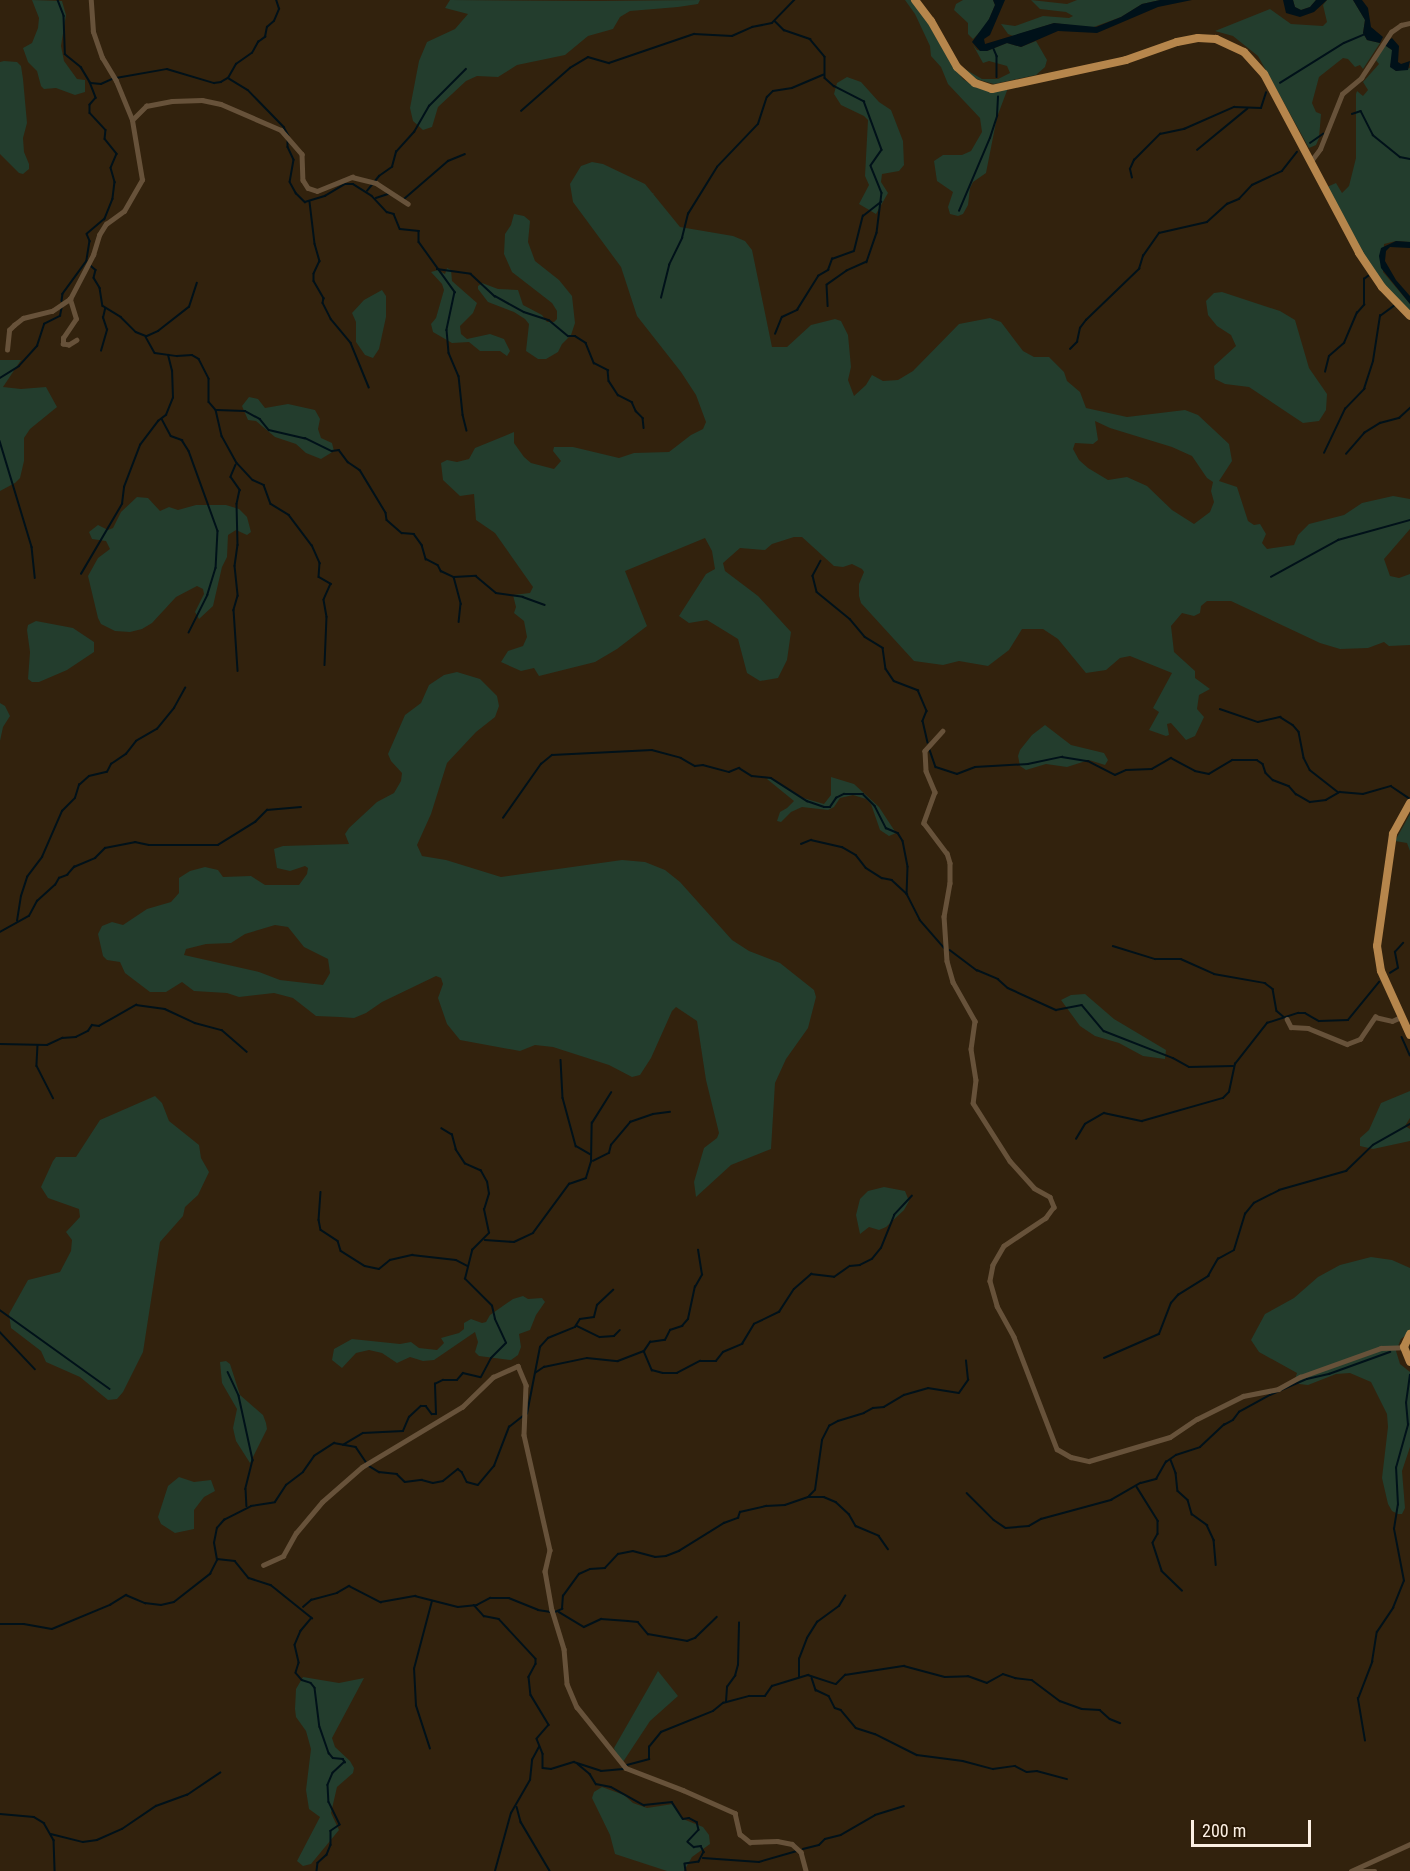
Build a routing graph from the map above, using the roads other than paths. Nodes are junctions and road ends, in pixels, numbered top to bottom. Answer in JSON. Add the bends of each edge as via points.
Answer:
{"nodes":[{"id":1,"x":90,"y":0,"type":"edge"},
{"id":2,"x":915,"y":0,"type":"edge"},
{"id":3,"x":1410,"y":23,"type":"edge"},
{"id":4,"x":132,"y":120,"type":"junction"},
{"id":5,"x":1311,"y":161,"type":"junction"},
{"id":6,"x":408,"y":204,"type":"dead end"},
{"id":7,"x":70,"y":299,"type":"junction"},
{"id":8,"x":1410,"y":316,"type":"edge"},
{"id":9,"x":77,"y":340,"type":"dead end"},
{"id":10,"x":7,"y":350,"type":"dead end"},
{"id":11,"x":942,"y":731,"type":"dead end"},
{"id":12,"x":1410,"y":803,"type":"edge"},
{"id":13,"x":1401,"y":1017,"type":"junction"},
{"id":14,"x":1287,"y":1019,"type":"dead end"},
{"id":15,"x":1410,"y":1035,"type":"edge"},
{"id":16,"x":1410,"y":1334,"type":"edge"},
{"id":17,"x":1404,"y":1347,"type":"junction"},
{"id":18,"x":1410,"y":1362,"type":"edge"},
{"id":19,"x":263,"y":1564,"type":"dead end"},
{"id":20,"x":1410,"y":1844,"type":"edge"},
{"id":21,"x":806,"y":1871,"type":"edge"},
{"id":22,"x":1351,"y":1871,"type":"edge"},
{"id":23,"x":1375,"y":1871,"type":"edge"}],
"edges":[{"from":1,"to":4,"type":"street","via":[[93,32],[102,58]]},
{"from":2,"to":5,"type":"highway","via":[[957,67],[975,83],[992,89],[1126,60],[1187,39],[1207,38],[1226,43],[1244,52],[1264,74]]},
{"from":3,"to":5,"type":"street","via":[[1397,27],[1361,78],[1342,94],[1320,149]]},
{"from":4,"to":6,"type":"street","via":[[146,106],[182,101],[221,104],[281,130],[302,154],[303,180],[308,188],[317,191],[352,177],[376,183]]},
{"from":4,"to":7,"type":"street","via":[[142,180],[124,211],[106,224],[99,235]]},
{"from":5,"to":8,"type":"highway","via":[[1372,274]]},
{"from":7,"to":9,"type":"street","via":[[76,319],[63,344]]},
{"from":7,"to":10,"type":"street","via":[[52,311],[23,318],[14,325],[9,330]]},
{"from":11,"to":17,"type":"street","via":[[925,752],[926,771],[936,792],[924,823],[950,863],[944,910],[947,961],[953,982],[975,1021],[971,1049],[976,1080],[973,1103],[1016,1170],[1050,1197],[1054,1207],[1046,1218],[1004,1246],[993,1265],[990,1281],[1057,1449],[1089,1461],[1170,1437],[1243,1396],[1278,1389],[1300,1377],[1381,1348]]},
{"from":12,"to":13,"type":"highway","via":[[1393,834],[1378,939],[1381,971]]},
{"from":13,"to":14,"type":"street","via":[[1390,1021],[1375,1017],[1360,1039],[1347,1044],[1308,1028],[1291,1027]]},
{"from":13,"to":15,"type":"highway"},
{"from":16,"to":17,"type":"highway"},
{"from":17,"to":18,"type":"highway"},
{"from":19,"to":21,"type":"street","via":[[283,1556],[322,1502],[363,1467],[462,1407],[493,1377],[518,1366],[526,1385],[524,1435],[550,1550],[545,1571],[564,1649],[567,1684],[577,1707],[626,1768],[735,1813],[740,1834],[750,1842],[792,1844],[801,1852]]},
{"from":20,"to":22,"type":"street"},
{"from":22,"to":23,"type":"street"}]}
